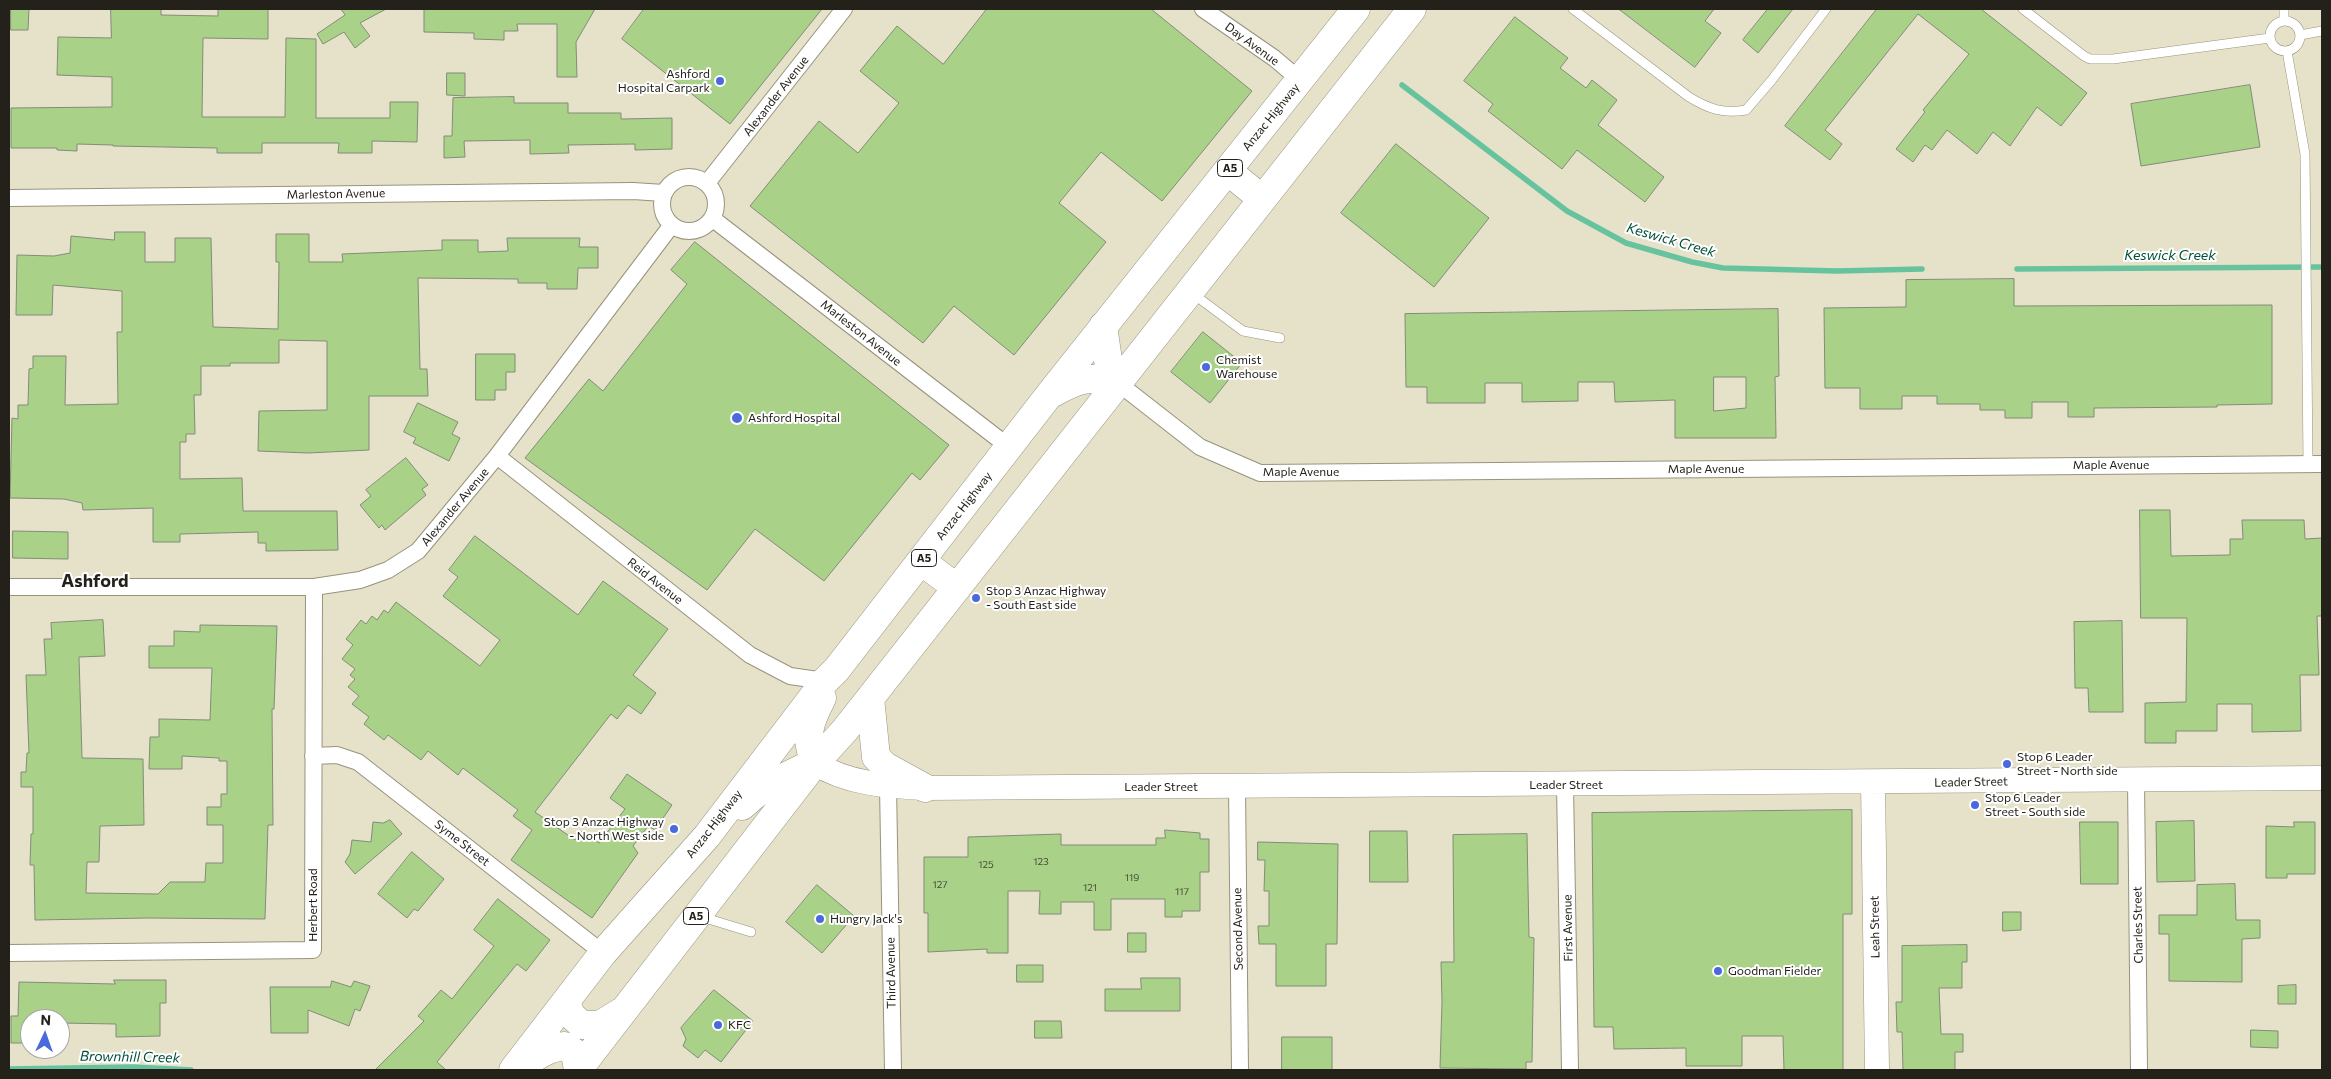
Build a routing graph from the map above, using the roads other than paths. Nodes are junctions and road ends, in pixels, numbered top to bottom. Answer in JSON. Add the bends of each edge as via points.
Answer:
{"nodes":[{"id":1,"x":844,"y":9,"type":"edge"},
{"id":2,"x":1203,"y":9,"type":"edge"},
{"id":3,"x":1356,"y":9,"type":"edge"},
{"id":4,"x":1412,"y":9,"type":"edge"},
{"id":5,"x":1573,"y":9,"type":"edge"},
{"id":6,"x":1826,"y":9,"type":"edge"},
{"id":7,"x":2023,"y":9,"type":"edge"},
{"id":8,"x":2284,"y":9,"type":"edge"},
{"id":9,"x":2284,"y":21,"type":"junction"},
{"id":10,"x":2322,"y":31,"type":"edge"},
{"id":11,"x":2300,"y":35,"type":"junction"},
{"id":12,"x":2270,"y":38,"type":"junction"},
{"id":13,"x":2287,"y":51,"type":"junction"},
{"id":14,"x":1300,"y":80,"type":"junction"},
{"id":15,"x":1228,"y":171,"type":"junction"},
{"id":16,"x":707,"y":183,"type":"junction"},
{"id":17,"x":664,"y":193,"type":"junction"},
{"id":18,"x":9,"y":198,"type":"edge"},
{"id":19,"x":1262,"y":199,"type":"junction"},
{"id":20,"x":713,"y":219,"type":"junction"},
{"id":21,"x":671,"y":226,"type":"junction"},
{"id":22,"x":1190,"y":291,"type":"junction"},
{"id":23,"x":1103,"y":326,"type":"junction"},
{"id":24,"x":1280,"y":338,"type":"dead end"},
{"id":25,"x":1118,"y":383,"type":"junction"},
{"id":26,"x":1049,"y":395,"type":"junction"},
{"id":27,"x":1009,"y":447,"type":"junction"},
{"id":28,"x":497,"y":456,"type":"junction"},
{"id":29,"x":2315,"y":464,"type":"edge"},
{"id":30,"x":921,"y":561,"type":"junction"},
{"id":31,"x":9,"y":587,"type":"edge"},
{"id":32,"x":314,"y":587,"type":"junction"},
{"id":33,"x":957,"y":588,"type":"junction"},
{"id":34,"x":831,"y":675,"type":"junction"},
{"id":35,"x":870,"y":698,"type":"junction"},
{"id":36,"x":313,"y":756,"type":"junction"},
{"id":37,"x":815,"y":763,"type":"junction"},
{"id":38,"x":2322,"y":778,"type":"edge"},
{"id":39,"x":2136,"y":780,"type":"junction"},
{"id":40,"x":1873,"y":783,"type":"junction"},
{"id":41,"x":1565,"y":785,"type":"junction"},
{"id":42,"x":888,"y":786,"type":"junction"},
{"id":43,"x":1237,"y":787,"type":"junction"},
{"id":44,"x":925,"y":788,"type":"junction"},
{"id":45,"x":707,"y":836,"type":"junction"},
{"id":46,"x":697,"y":915,"type":"junction"},
{"id":47,"x":751,"y":932,"type":"dead end"},
{"id":48,"x":603,"y":953,"type":"junction"},
{"id":49,"x":9,"y":954,"type":"edge"},
{"id":50,"x":566,"y":1003,"type":"junction"},
{"id":51,"x":624,"y":1010,"type":"junction"},
{"id":52,"x":514,"y":1070,"type":"edge"},
{"id":53,"x":578,"y":1070,"type":"edge"},
{"id":54,"x":893,"y":1070,"type":"edge"},
{"id":55,"x":1240,"y":1070,"type":"edge"},
{"id":56,"x":1570,"y":1070,"type":"edge"},
{"id":57,"x":1877,"y":1070,"type":"edge"},
{"id":58,"x":2139,"y":1070,"type":"edge"}],
"edges":[{"from":1,"to":16,"type":"street","name":"Alexander Avenue"},
{"from":2,"to":14,"type":"street","name":"Day Avenue"},
{"from":3,"to":14,"type":"highway","name":"Anzac Highway","number":"A5"},
{"from":4,"to":19,"type":"highway","number":"A5"},
{"from":5,"to":6,"type":"lane","via":[[1689,97],[1725,112],[1746,110]]},
{"from":7,"to":12,"type":"lane","via":[[2090,59],[2113,59]]},
{"from":8,"to":9,"type":"lane"},
{"from":9,"to":11,"type":"lane","via":[[2294,24]]},
{"from":9,"to":12,"type":"lane","via":[[2273,26]]},
{"from":10,"to":11,"type":"lane"},
{"from":11,"to":13,"type":"lane","via":[[2296,46]]},
{"from":12,"to":13,"type":"lane","via":[[2276,48]]},
{"from":13,"to":29,"type":"lane","via":[[2304,146],[2304,278]]},
{"from":14,"to":15,"type":"highway","name":"Anzac Highway","number":"A5"},
{"from":15,"to":19,"type":"highway"},
{"from":15,"to":23,"type":"highway","name":"Anzac Highway","number":"A5"},
{"from":16,"to":17,"type":"street","via":[[694,177],[682,177],[674,180]]},
{"from":16,"to":20,"type":"street","via":[[716,196],[717,210]]},
{"from":17,"to":18,"type":"street","name":"Marleston Avenue"},
{"from":17,"to":21,"type":"street","via":[[661,202],[663,216]]},
{"from":19,"to":22,"type":"highway","number":"A5"},
{"from":20,"to":21,"type":"street","via":[[698,231],[682,231]]},
{"from":20,"to":27,"type":"street","name":"Marleston Avenue"},
{"from":21,"to":28,"type":"street","name":"Alexander Avenue"},
{"from":22,"to":24,"type":"lane","via":[[1243,332]]},
{"from":22,"to":25,"type":"highway","number":"A5"},
{"from":23,"to":25,"type":"highway","via":[[1109,367]]},
{"from":23,"to":26,"type":"highway","name":"Anzac Highway","number":"A5"},
{"from":25,"to":26,"type":"highway","via":[[1088,378],[1072,382]]},
{"from":25,"to":29,"type":"street","name":"Maple Avenue","via":[[1200,447],[1260,473]]},
{"from":25,"to":33,"type":"highway","number":"A5"},
{"from":26,"to":27,"type":"highway","name":"Anzac Highway","number":"A5"},
{"from":27,"to":30,"type":"highway","name":"Anzac Highway","number":"A5"},
{"from":28,"to":32,"type":"street","name":"Alexander Avenue","via":[[418,551],[388,570],[360,580]]},
{"from":28,"to":34,"type":"street","name":"Reid Avenue","via":[[750,655],[790,676]]},
{"from":30,"to":33,"type":"highway"},
{"from":30,"to":34,"type":"highway","name":"Anzac Highway","number":"A5"},
{"from":31,"to":32,"type":"street","name":"Alexander Avenue"},
{"from":32,"to":36,"type":"street","name":"Herbert Road"},
{"from":33,"to":35,"type":"highway","number":"A5"},
{"from":34,"to":37,"type":"highway","via":[[810,722],[809,747]]},
{"from":34,"to":45,"type":"highway","name":"Anzac Highway","number":"A5"},
{"from":35,"to":37,"type":"highway","number":"A5"},
{"from":35,"to":44,"type":"highway","via":[[876,757],[885,766]]},
{"from":36,"to":48,"type":"street","name":"Syme Street","via":[[337,755],[358,762]]},
{"from":36,"to":49,"type":"street","name":"Herbert Road","via":[[313,950]]},
{"from":37,"to":42,"type":"main road","name":"Leader Street","via":[[833,774]]},
{"from":37,"to":45,"type":"highway","via":[[764,787]]},
{"from":37,"to":46,"type":"highway","number":"A5"},
{"from":38,"to":39,"type":"main road","name":"Leader Street"},
{"from":39,"to":40,"type":"main road","name":"Leader Street"},
{"from":39,"to":58,"type":"street","name":"Charles Street"},
{"from":40,"to":41,"type":"main road","name":"Leader Street"},
{"from":40,"to":57,"type":"main road","name":"Leah Street"},
{"from":41,"to":43,"type":"main road","name":"Leader Street"},
{"from":41,"to":56,"type":"street","name":"First Avenue"},
{"from":42,"to":44,"type":"main road","name":"Leader Street"},
{"from":42,"to":54,"type":"street","name":"Third Avenue"},
{"from":43,"to":44,"type":"main road","name":"Leader Street"},
{"from":43,"to":55,"type":"street","name":"Second Avenue"},
{"from":45,"to":48,"type":"highway","name":"Anzac Highway","number":"A5"},
{"from":46,"to":47,"type":"lane"},
{"from":46,"to":51,"type":"highway","number":"A5"},
{"from":48,"to":50,"type":"highway","name":"Anzac Highway","number":"A5"},
{"from":50,"to":51,"type":"highway","via":[[576,1021],[590,1026],[600,1025]]},
{"from":50,"to":52,"type":"highway","name":"Anzac Highway","number":"A5"},
{"from":51,"to":53,"type":"highway","number":"A5"},
{"from":52,"to":53,"type":"highway","via":[[556,1046],[565,1046],[575,1053]]}]}
